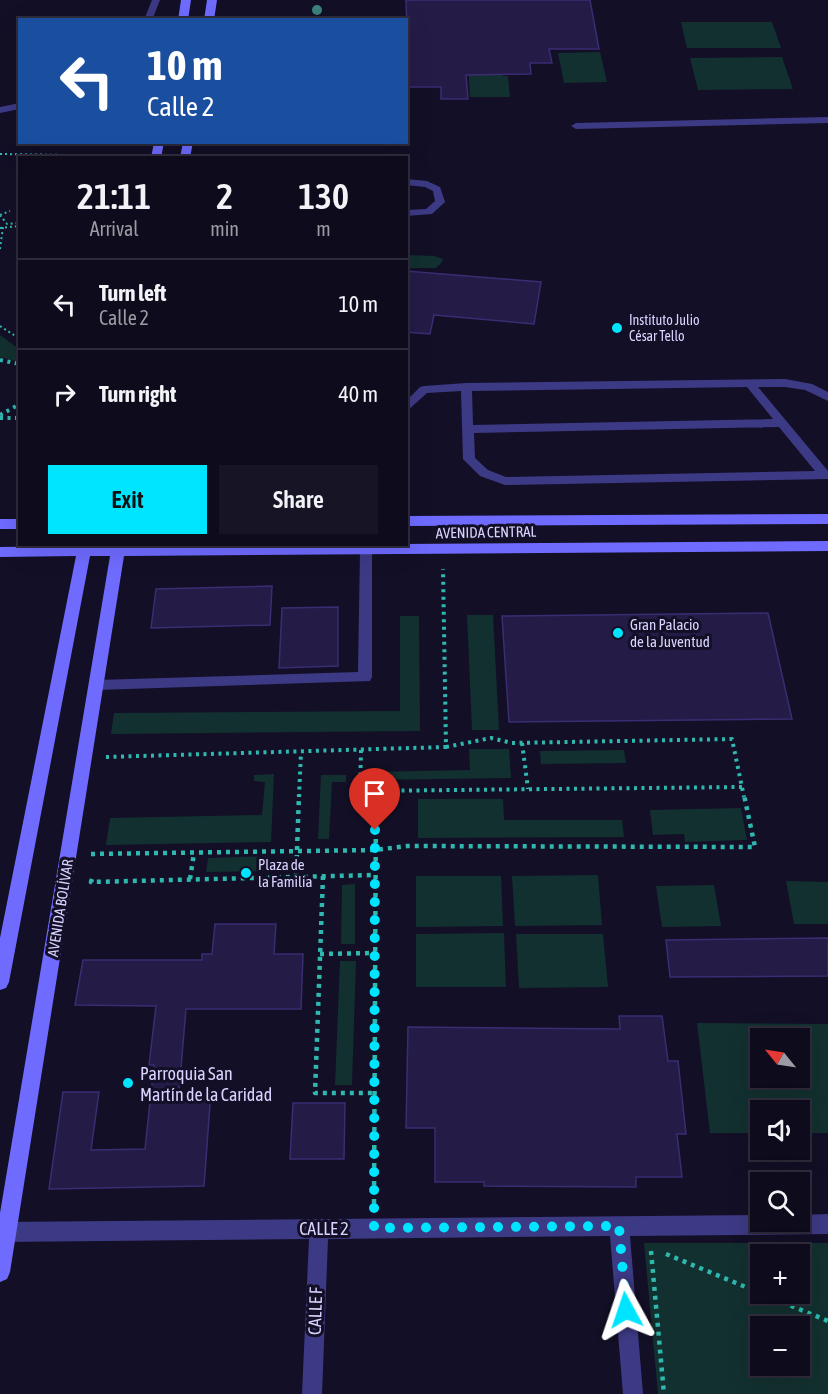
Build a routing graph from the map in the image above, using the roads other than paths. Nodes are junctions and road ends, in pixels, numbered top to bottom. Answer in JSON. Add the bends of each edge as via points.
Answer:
{"nodes":[{"id":1,"x":156,"y":0,"type":"edge"},
{"id":2,"x":186,"y":0,"type":"edge"},
{"id":3,"x":212,"y":0,"type":"edge"},
{"id":4,"x":149,"y":18,"type":"edge"},
{"id":5,"x":183,"y":18,"type":"edge"},
{"id":6,"x":208,"y":18,"type":"edge"},
{"id":7,"x":18,"y":106,"type":"edge"},
{"id":8,"x":0,"y":110,"type":"edge"},
{"id":9,"x":828,"y":120,"type":"edge"},
{"id":10,"x":576,"y":126,"type":"dead end"},
{"id":11,"x":408,"y":182,"type":"edge"},
{"id":12,"x":408,"y":213,"type":"edge"},
{"id":13,"x":750,"y":384,"type":"junction"},
{"id":14,"x":466,"y":387,"type":"junction"},
{"id":15,"x":828,"y":397,"type":"edge"},
{"id":16,"x":408,"y":406,"type":"edge"},
{"id":17,"x":783,"y":423,"type":"junction"},
{"id":18,"x":468,"y":429,"type":"junction"},
{"id":19,"x":827,"y":475,"type":"edge"},
{"id":20,"x":828,"y":519,"type":"edge"},
{"id":21,"x":408,"y":521,"type":"edge"},
{"id":22,"x":0,"y":524,"type":"edge"},
{"id":23,"x":18,"y":524,"type":"edge"},
{"id":24,"x":828,"y":546,"type":"edge"},
{"id":25,"x":84,"y":548,"type":"edge"},
{"id":26,"x":119,"y":548,"type":"edge"},
{"id":27,"x":366,"y":550,"type":"junction"},
{"id":28,"x":0,"y":552,"type":"edge"},
{"id":29,"x":97,"y":685,"type":"junction"},
{"id":30,"x":4,"y":941,"type":"edge"},
{"id":31,"x":0,"y":982,"type":"edge"},
{"id":32,"x":828,"y":1224,"type":"edge"},
{"id":33,"x":619,"y":1226,"type":"junction"},
{"id":34,"x":319,"y":1228,"type":"junction"},
{"id":35,"x":4,"y":1232,"type":"edge"},
{"id":36,"x":0,"y":1272,"type":"edge"},
{"id":37,"x":312,"y":1394,"type":"edge"},
{"id":38,"x":633,"y":1394,"type":"edge"}],
"edges":[{"from":1,"to":4,"type":"lane"},
{"from":2,"to":5,"type":"street"},
{"from":3,"to":6,"type":"street"},
{"from":7,"to":8,"type":"lane"},
{"from":9,"to":10,"type":"lane"},
{"from":11,"to":12,"type":"lane","via":[[437,189],[440,202],[429,212]]},
{"from":13,"to":14,"type":"lane"},
{"from":13,"to":15,"type":"lane","via":[[798,384]]},
{"from":13,"to":17,"type":"lane"},
{"from":14,"to":16,"type":"lane","via":[[424,390]]},
{"from":14,"to":18,"type":"lane"},
{"from":17,"to":18,"type":"lane"},
{"from":17,"to":19,"type":"lane"},
{"from":18,"to":19,"type":"lane","via":[[470,459],[484,473],[505,481]]},
{"from":20,"to":21,"type":"street","name":"AVENIDA CENTRAL"},
{"from":22,"to":23,"type":"street"},
{"from":24,"to":27,"type":"street","name":"AVENIDA CENTRAL"},
{"from":25,"to":26,"type":"street","name":"AVENIDA CENTRAL"},
{"from":25,"to":28,"type":"street","name":"AVENIDA CENTRAL"},
{"from":25,"to":30,"type":"street"},
{"from":26,"to":27,"type":"street","name":"AVENIDA CENTRAL"},
{"from":26,"to":29,"type":"street","name":"AVENIDA BOLÍVAR"},
{"from":27,"to":29,"type":"lane","via":[[365,677]]},
{"from":29,"to":35,"type":"street","name":"AVENIDA BOLÍVAR"},
{"from":30,"to":31,"type":"street"},
{"from":32,"to":33,"type":"street","name":"CALLE 2"},
{"from":33,"to":34,"type":"street","name":"CALLE 2"},
{"from":33,"to":38,"type":"street"},
{"from":34,"to":35,"type":"street","name":"CALLE 2"},
{"from":34,"to":37,"type":"street","name":"CALLE F"},
{"from":35,"to":36,"type":"street","name":"AVENIDA BOLÍVAR"}]}
